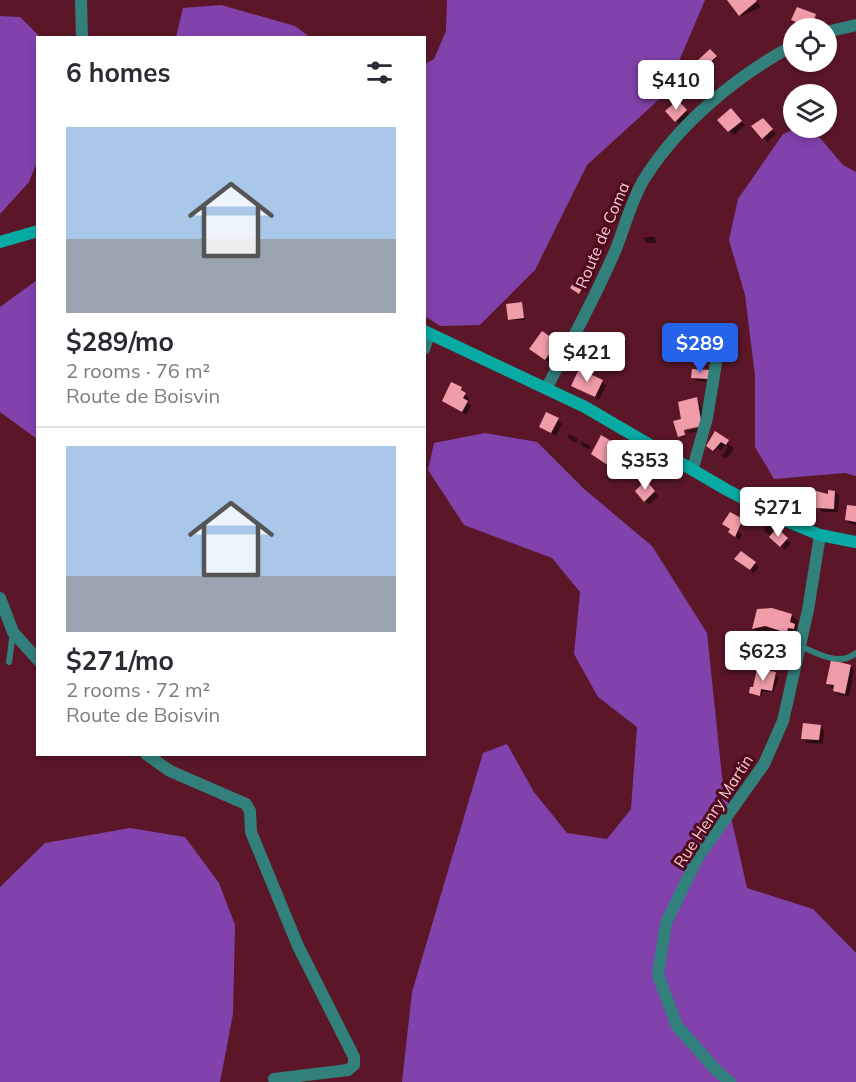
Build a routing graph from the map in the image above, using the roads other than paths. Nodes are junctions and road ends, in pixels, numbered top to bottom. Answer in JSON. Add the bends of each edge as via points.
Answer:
{"nodes":[{"id":1,"x":81,"y":0,"type":"edge"},
{"id":2,"x":856,"y":25,"type":"edge"},
{"id":3,"x":837,"y":29,"type":"edge"},
{"id":4,"x":82,"y":36,"type":"edge"},
{"id":5,"x":783,"y":51,"type":"edge"},
{"id":6,"x":36,"y":232,"type":"edge"},
{"id":7,"x":0,"y":242,"type":"edge"},
{"id":8,"x":427,"y":332,"type":"edge"},
{"id":9,"x":716,"y":363,"type":"dead end"},
{"id":10,"x":547,"y":387,"type":"junction"},
{"id":11,"x":693,"y":468,"type":"junction"},
{"id":12,"x":820,"y":535,"type":"junction"},
{"id":13,"x":856,"y":542,"type":"edge"},
{"id":14,"x":0,"y":598,"type":"edge"},
{"id":15,"x":13,"y":632,"type":"junction"},
{"id":16,"x":800,"y":646,"type":"junction"},
{"id":17,"x":856,"y":653,"type":"edge"},
{"id":18,"x":36,"y":658,"type":"edge"},
{"id":19,"x":9,"y":662,"type":"dead end"},
{"id":20,"x":149,"y":756,"type":"edge"},
{"id":21,"x":274,"y":1079,"type":"dead end"},
{"id":22,"x":730,"y":1082,"type":"edge"}],
"edges":[{"from":1,"to":4,"type":"street"},
{"from":2,"to":3,"type":"street"},
{"from":5,"to":10,"type":"street","name":"Route de Coma","via":[[733,85],[675,138],[653,167],[636,195],[588,310]]},
{"from":6,"to":7,"type":"main road"},
{"from":8,"to":10,"type":"main road"},
{"from":9,"to":11,"type":"street"},
{"from":10,"to":11,"type":"main road"},
{"from":11,"to":12,"type":"main road","via":[[727,490]]},
{"from":12,"to":13,"type":"main road"},
{"from":12,"to":16,"type":"street","name":"Rue Henry Martin"},
{"from":14,"to":15,"type":"street"},
{"from":15,"to":18,"type":"street"},
{"from":15,"to":19,"type":"lane"},
{"from":16,"to":17,"type":"lane","via":[[837,660]]},
{"from":16,"to":22,"type":"street","name":"Rue Henry Martin","via":[[783,721],[764,764],[698,857],[666,922],[658,975],[677,1026]]},
{"from":20,"to":21,"type":"street","via":[[170,771],[246,804],[251,832],[298,946],[354,1057],[354,1065],[348,1070]]}]}
